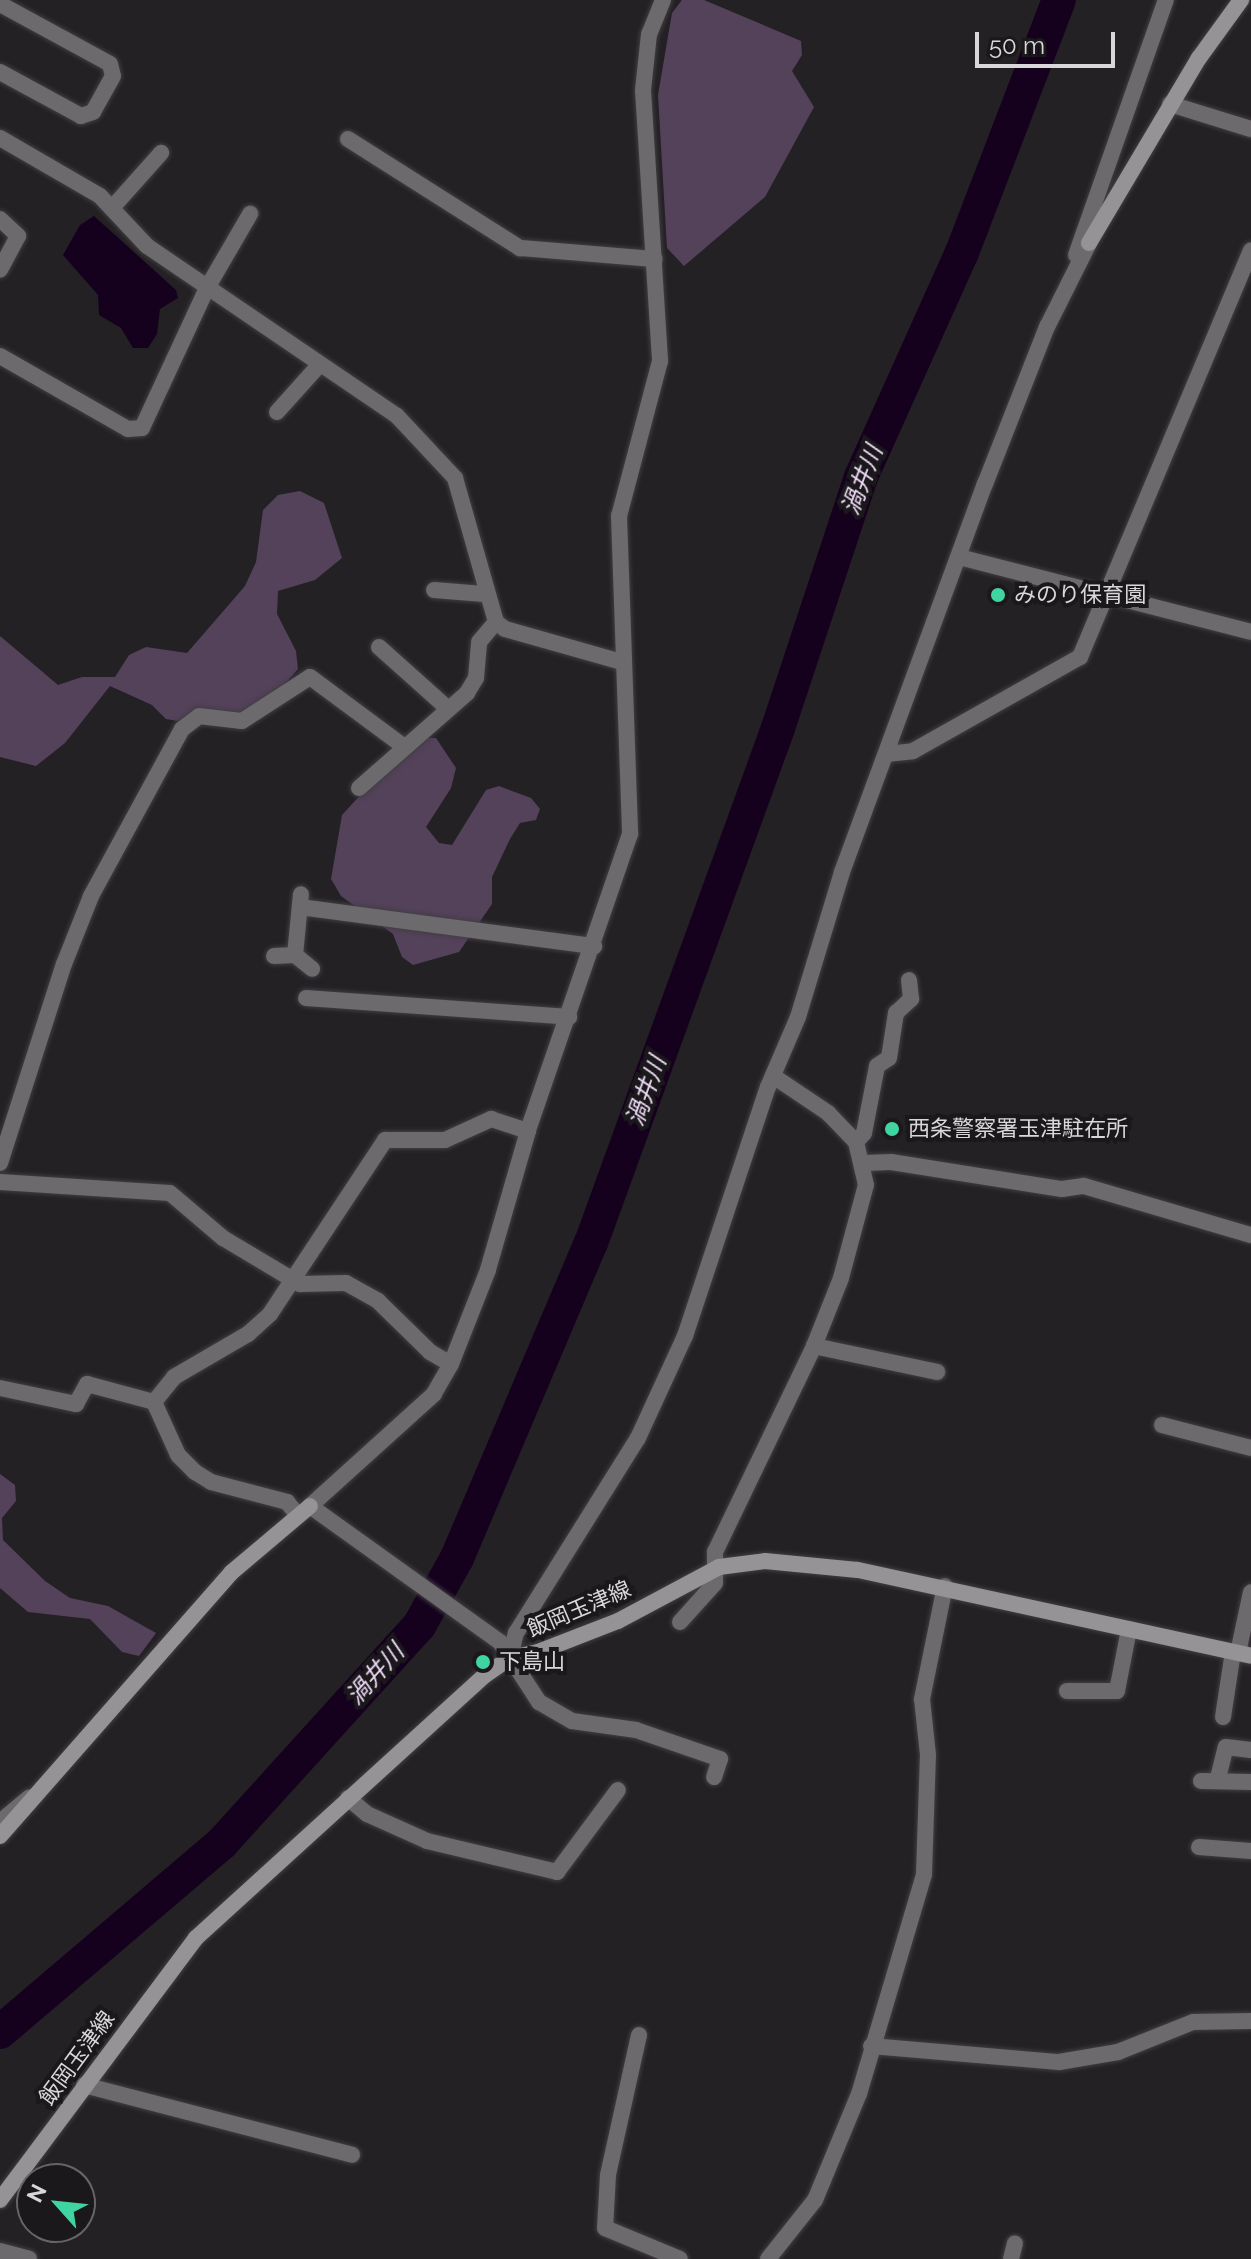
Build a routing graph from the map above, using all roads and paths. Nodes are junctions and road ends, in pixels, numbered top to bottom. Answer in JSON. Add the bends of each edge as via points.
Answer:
{"nodes":[{"id":1,"x":663,"y":0,"type":"edge"},
{"id":2,"x":1166,"y":0,"type":"edge"},
{"id":3,"x":1241,"y":0,"type":"edge"},
{"id":4,"x":0,"y":4,"type":"edge"},
{"id":5,"x":0,"y":72,"type":"edge"},
{"id":6,"x":1170,"y":104,"type":"junction"},
{"id":7,"x":1251,"y":129,"type":"edge"},
{"id":8,"x":0,"y":138,"type":"edge"},
{"id":9,"x":348,"y":139,"type":"dead end"},
{"id":10,"x":161,"y":153,"type":"dead end"},
{"id":11,"x":112,"y":208,"type":"junction"},
{"id":12,"x":250,"y":214,"type":"dead end"},
{"id":13,"x":0,"y":219,"type":"edge"},
{"id":14,"x":1089,"y":243,"type":"joint"},
{"id":15,"x":1251,"y":250,"type":"edge"},
{"id":16,"x":655,"y":259,"type":"junction"},
{"id":17,"x":0,"y":270,"type":"edge"},
{"id":18,"x":1068,"y":283,"type":"junction"},
{"id":19,"x":207,"y":288,"type":"junction"},
{"id":20,"x":0,"y":356,"type":"edge"},
{"id":21,"x":320,"y":364,"type":"junction"},
{"id":22,"x":277,"y":412,"type":"dead end"},
{"id":23,"x":959,"y":557,"type":"junction"},
{"id":24,"x":434,"y":590,"type":"dead end"},
{"id":25,"x":484,"y":594,"type":"junction"},
{"id":26,"x":1106,"y":597,"type":"junction"},
{"id":27,"x":496,"y":622,"type":"junction"},
{"id":28,"x":1251,"y":632,"type":"edge"},
{"id":29,"x":379,"y":647,"type":"dead end"},
{"id":30,"x":622,"y":662,"type":"junction"},
{"id":31,"x":446,"y":707,"type":"junction"},
{"id":32,"x":402,"y":745,"type":"junction"},
{"id":33,"x":886,"y":754,"type":"junction"},
{"id":34,"x":359,"y":788,"type":"dead end"},
{"id":35,"x":594,"y":946,"type":"junction"},
{"id":36,"x":295,"y":955,"type":"junction"},
{"id":37,"x":274,"y":956,"type":"dead end"},
{"id":38,"x":312,"y":969,"type":"dead end"},
{"id":39,"x":909,"y":980,"type":"dead end"},
{"id":40,"x":306,"y":998,"type":"dead end"},
{"id":41,"x":569,"y":1017,"type":"junction"},
{"id":42,"x":773,"y":1076,"type":"junction"},
{"id":43,"x":528,"y":1131,"type":"junction"},
{"id":44,"x":856,"y":1142,"type":"junction"},
{"id":45,"x":0,"y":1163,"type":"edge"},
{"id":46,"x":864,"y":1163,"type":"junction"},
{"id":47,"x":0,"y":1182,"type":"edge"},
{"id":48,"x":1251,"y":1235,"type":"edge"},
{"id":49,"x":295,"y":1279,"type":"junction"},
{"id":50,"x":814,"y":1346,"type":"junction"},
{"id":51,"x":451,"y":1364,"type":"junction"},
{"id":52,"x":937,"y":1372,"type":"dead end"},
{"id":53,"x":0,"y":1388,"type":"edge"},
{"id":54,"x":154,"y":1402,"type":"junction"},
{"id":55,"x":1162,"y":1425,"type":"dead end"},
{"id":56,"x":1251,"y":1448,"type":"edge"},
{"id":57,"x":304,"y":1511,"type":"junction"},
{"id":58,"x":714,"y":1569,"type":"junction"},
{"id":59,"x":945,"y":1586,"type":"junction"},
{"id":60,"x":1251,"y":1592,"type":"edge"},
{"id":61,"x":680,"y":1622,"type":"dead end"},
{"id":62,"x":1129,"y":1629,"type":"junction"},
{"id":63,"x":1241,"y":1654,"type":"edge"},
{"id":64,"x":510,"y":1658,"type":"junction"},
{"id":65,"x":1067,"y":1691,"type":"dead end"},
{"id":66,"x":1223,"y":1717,"type":"dead end"},
{"id":67,"x":1251,"y":1750,"type":"edge"},
{"id":68,"x":714,"y":1777,"type":"dead end"},
{"id":69,"x":1218,"y":1778,"type":"junction"},
{"id":70,"x":1201,"y":1781,"type":"dead end"},
{"id":71,"x":1251,"y":1782,"type":"edge"},
{"id":72,"x":42,"y":1789,"type":"junction"},
{"id":73,"x":618,"y":1790,"type":"dead end"},
{"id":74,"x":348,"y":1798,"type":"junction"},
{"id":75,"x":2,"y":1817,"type":"edge"},
{"id":76,"x":0,"y":1836,"type":"edge"},
{"id":77,"x":1199,"y":1847,"type":"dead end"},
{"id":78,"x":1251,"y":1851,"type":"edge"},
{"id":79,"x":1251,"y":2021,"type":"edge"},
{"id":80,"x":639,"y":2035,"type":"dead end"},
{"id":81,"x":871,"y":2046,"type":"junction"},
{"id":82,"x":84,"y":2085,"type":"junction"},
{"id":83,"x":352,"y":2155,"type":"dead end"},
{"id":84,"x":0,"y":2200,"type":"edge"},
{"id":85,"x":0,"y":2251,"type":"edge"},
{"id":86,"x":29,"y":2259,"type":"edge"},
{"id":87,"x":680,"y":2259,"type":"edge"},
{"id":88,"x":768,"y":2259,"type":"edge"}],
"edges":[{"from":1,"to":16,"type":"street","via":[[649,34],[643,90]]},
{"from":2,"to":18,"type":"street","via":[[1088,208]]},
{"from":3,"to":6,"type":"main road"},
{"from":4,"to":5,"type":"street","via":[[110,64],[113,76],[93,112],[81,116]]},
{"from":6,"to":7,"type":"street"},
{"from":6,"to":14,"type":"main road"},
{"from":8,"to":11,"type":"street"},
{"from":9,"to":16,"type":"street","via":[[520,248]]},
{"from":10,"to":11,"type":"street"},
{"from":11,"to":19,"type":"street","via":[[147,246]]},
{"from":12,"to":19,"type":"street"},
{"from":13,"to":17,"type":"street","via":[[18,236]]},
{"from":14,"to":18,"type":"street"},
{"from":15,"to":26,"type":"street"},
{"from":16,"to":30,"type":"street","via":[[660,361],[619,516]]},
{"from":18,"to":23,"type":"street","via":[[1017,396]]},
{"from":19,"to":20,"type":"street","via":[[148,419],[135,432]]},
{"from":19,"to":21,"type":"street"},
{"from":21,"to":22,"type":"street"},
{"from":21,"to":25,"type":"street","via":[[397,416],[449,469],[458,486]]},
{"from":23,"to":26,"type":"street"},
{"from":23,"to":33,"type":"street"},
{"from":24,"to":25,"type":"street"},
{"from":25,"to":27,"type":"street"},
{"from":26,"to":28,"type":"street"},
{"from":26,"to":33,"type":"street","via":[[1080,657],[913,751]]},
{"from":27,"to":30,"type":"street"},
{"from":27,"to":31,"type":"street","via":[[479,642],[476,678],[467,693]]},
{"from":29,"to":31,"type":"street"},
{"from":30,"to":35,"type":"street","via":[[630,834]]},
{"from":31,"to":32,"type":"street"},
{"from":32,"to":34,"type":"street"},
{"from":32,"to":45,"type":"street","via":[[310,677],[242,721],[199,716],[182,729],[86,908]]},
{"from":33,"to":42,"type":"street","via":[[842,872],[798,1017]]},
{"from":35,"to":36,"type":"street","via":[[301,900]]},
{"from":35,"to":41,"type":"street"},
{"from":36,"to":37,"type":"street"},
{"from":36,"to":38,"type":"street"},
{"from":39,"to":44,"type":"street","via":[[911,999],[896,1013],[889,1058],[877,1066],[864,1133]]},
{"from":40,"to":41,"type":"street"},
{"from":41,"to":43,"type":"street"},
{"from":42,"to":44,"type":"street","via":[[828,1113]]},
{"from":42,"to":64,"type":"street","via":[[685,1336],[638,1438],[516,1633]]},
{"from":43,"to":49,"type":"street","via":[[491,1119],[445,1140],[385,1140]]},
{"from":43,"to":51,"type":"street","via":[[488,1270]]},
{"from":44,"to":46,"type":"street"},
{"from":46,"to":48,"type":"street","via":[[891,1162],[1062,1189],[1084,1186]]},
{"from":46,"to":50,"type":"street","via":[[866,1185],[841,1278]]},
{"from":47,"to":49,"type":"street","via":[[170,1193],[223,1238]]},
{"from":49,"to":51,"type":"street","via":[[309,1286],[346,1283],[378,1301],[430,1352]]},
{"from":49,"to":54,"type":"street","via":[[248,1334],[174,1377]]},
{"from":50,"to":52,"type":"street"},
{"from":50,"to":58,"type":"street","via":[[718,1543]]},
{"from":51,"to":57,"type":"street","via":[[434,1394]]},
{"from":53,"to":54,"type":"street","via":[[76,1404],[87,1384]]},
{"from":54,"to":57,"type":"street","via":[[178,1455],[195,1472],[211,1482]]},
{"from":55,"to":56,"type":"street"},
{"from":57,"to":64,"type":"street","via":[[391,1563],[500,1642]]},
{"from":57,"to":72,"type":"main road","via":[[232,1572]]},
{"from":58,"to":59,"type":"main road","name":"飯岡玉津線","via":[[765,1561]]},
{"from":58,"to":61,"type":"street","via":[[715,1583]]},
{"from":58,"to":64,"type":"main road","name":"飯岡玉津線","via":[[618,1621]]},
{"from":59,"to":62,"type":"main road","name":"飯岡玉津線"},
{"from":59,"to":81,"type":"street","via":[[922,1699],[928,1755],[924,1874]]},
{"from":60,"to":63,"type":"street"},
{"from":62,"to":63,"type":"main road","name":"飯岡玉津線"},
{"from":62,"to":65,"type":"street","via":[[1117,1691]]},
{"from":63,"to":66,"type":"street"},
{"from":64,"to":68,"type":"street","via":[[539,1702],[572,1721],[636,1730],[720,1759]]},
{"from":64,"to":74,"type":"main road","name":"飯岡玉津線"},
{"from":67,"to":69,"type":"street","via":[[1226,1747]]},
{"from":69,"to":70,"type":"street"},
{"from":69,"to":71,"type":"street"},
{"from":72,"to":75,"type":"street"},
{"from":72,"to":76,"type":"main road"},
{"from":73,"to":74,"type":"street","via":[[557,1872],[427,1841],[367,1814]]},
{"from":74,"to":82,"type":"main road","name":"飯岡玉津線","via":[[196,1938]]},
{"from":77,"to":78,"type":"street"},
{"from":79,"to":81,"type":"street","via":[[1193,2022],[1118,2052],[1059,2062]]},
{"from":80,"to":87,"type":"street","via":[[608,2175],[605,2228]]},
{"from":81,"to":88,"type":"street","via":[[859,2094],[815,2200]]},
{"from":82,"to":83,"type":"street"},
{"from":82,"to":84,"type":"main road","name":"飯岡玉津線"},
{"from":85,"to":86,"type":"street"}]}
